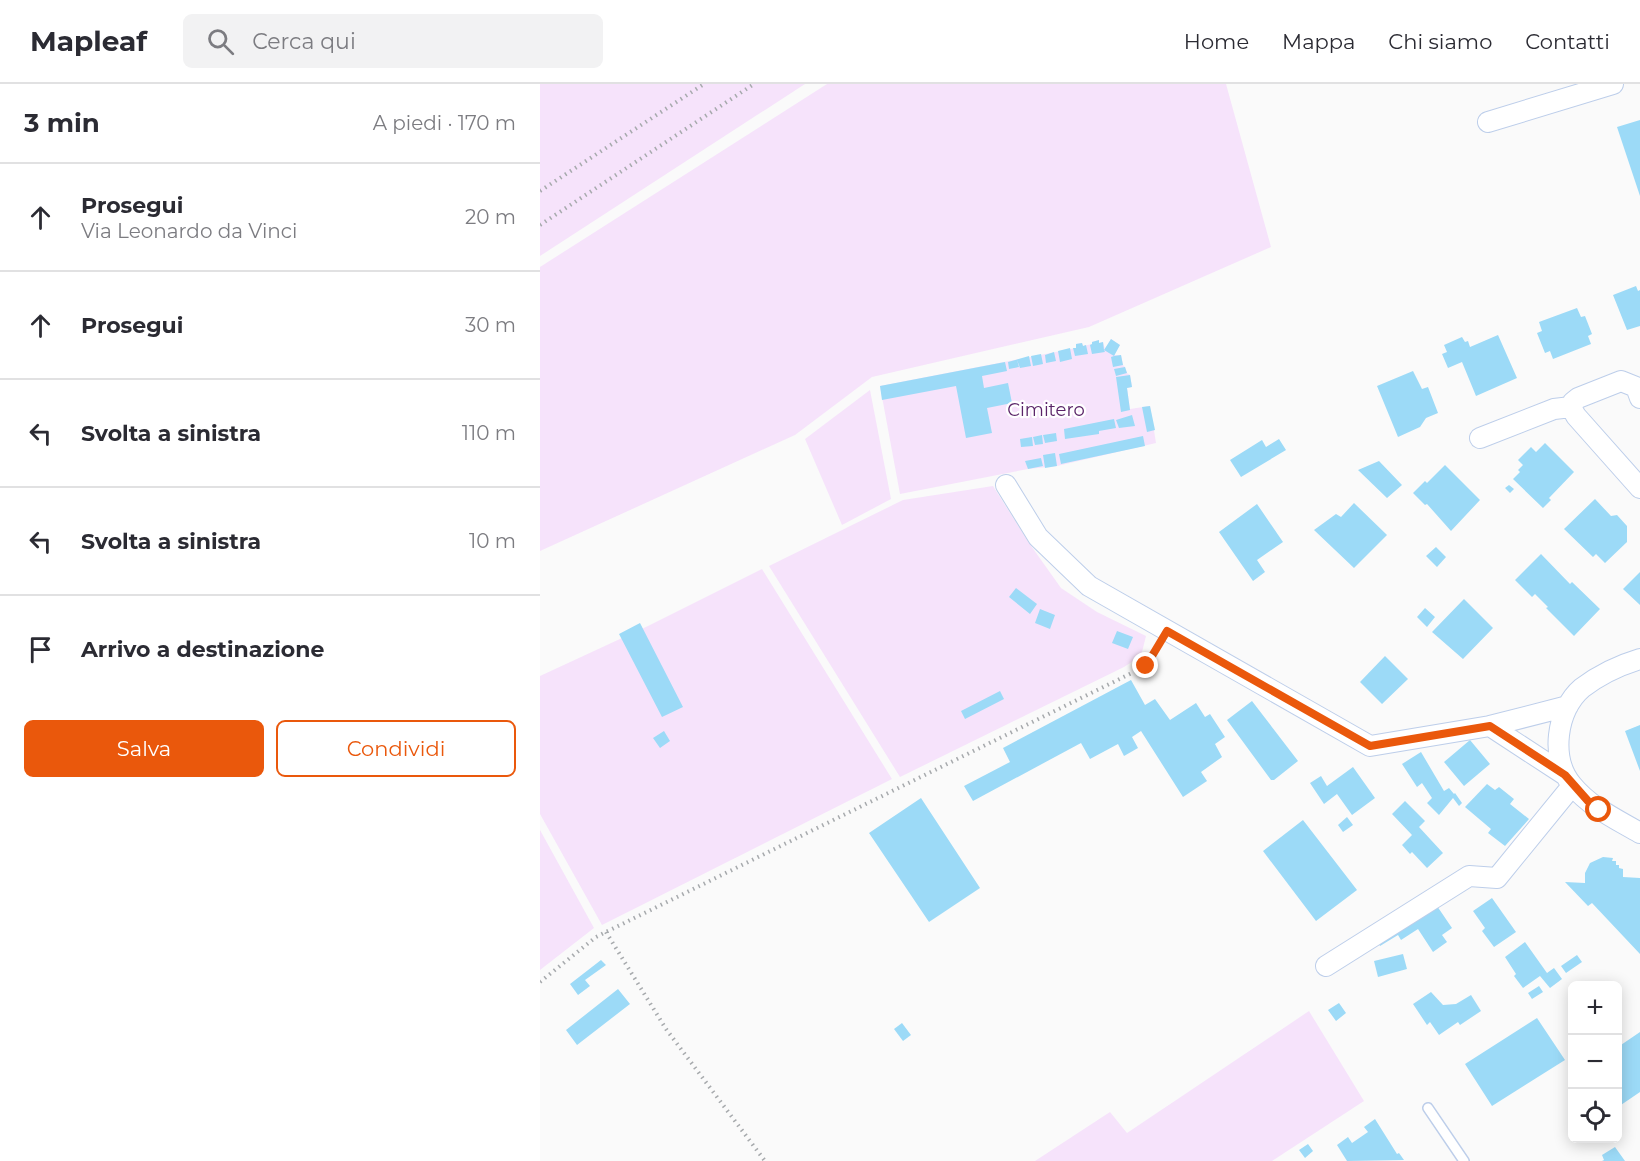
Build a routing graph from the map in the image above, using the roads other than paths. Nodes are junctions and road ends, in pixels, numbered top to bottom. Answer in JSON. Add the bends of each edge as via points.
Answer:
{"nodes":[{"id":1,"x":1613,"y":84,"type":"edge"},
{"id":2,"x":1488,"y":122,"type":"dead end"},
{"id":3,"x":1640,"y":398,"type":"edge"},
{"id":4,"x":1571,"y":407,"type":"junction"},
{"id":5,"x":1480,"y":438,"type":"dead end"},
{"id":6,"x":1006,"y":485,"type":"dead end"},
{"id":7,"x":1640,"y":488,"type":"edge"},
{"id":8,"x":1640,"y":659,"type":"edge"},
{"id":9,"x":1568,"y":706,"type":"junction"},
{"id":10,"x":1490,"y":726,"type":"junction"},
{"id":11,"x":1568,"y":780,"type":"junction"},
{"id":12,"x":1640,"y":833,"type":"edge"},
{"id":13,"x":1326,"y":966,"type":"dead end"},
{"id":14,"x":1428,"y":1108,"type":"dead end"},
{"id":15,"x":1464,"y":1161,"type":"edge"}],
"edges":[{"from":1,"to":2,"type":"street"},
{"from":3,"to":4,"type":"street","via":[[1636,387],[1621,381],[1578,398]]},
{"from":4,"to":5,"type":"street","via":[[1554,409]]},
{"from":4,"to":7,"type":"street"},
{"from":6,"to":10,"type":"street","via":[[1038,537],[1089,586],[1370,746]]},
{"from":8,"to":9,"type":"street","via":[[1607,672],[1581,689]]},
{"from":9,"to":10,"type":"street"},
{"from":9,"to":11,"type":"street","via":[[1558,734],[1558,756]]},
{"from":10,"to":11,"type":"street"},
{"from":11,"to":12,"type":"street","via":[[1599,810]]},
{"from":11,"to":13,"type":"street","via":[[1497,878],[1469,876]]},
{"from":14,"to":15,"type":"lane"}]}
